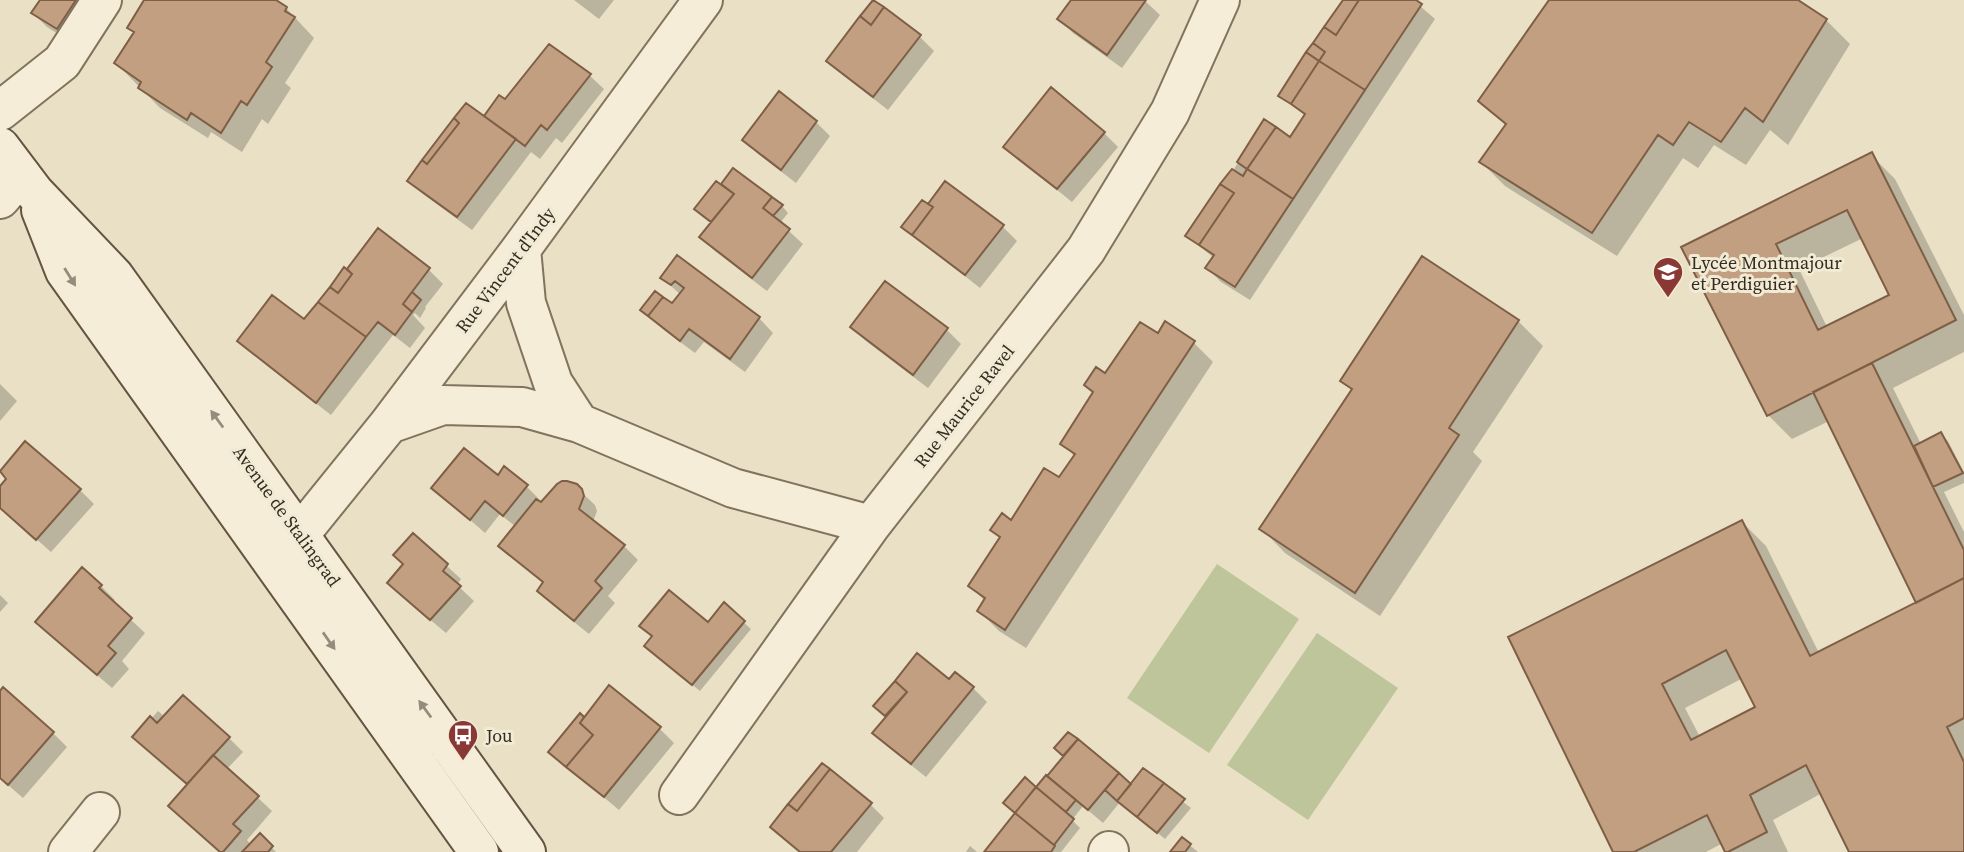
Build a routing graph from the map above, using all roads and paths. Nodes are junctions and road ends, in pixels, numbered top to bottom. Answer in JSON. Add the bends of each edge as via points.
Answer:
{"nodes":[{"id":1,"x":102,"y":0,"type":"edge"},
{"id":2,"x":703,"y":0,"type":"edge"},
{"id":3,"x":1220,"y":0,"type":"edge"},
{"id":4,"x":0,"y":111,"type":"edge"},
{"id":5,"x":14,"y":178,"type":"edge"},
{"id":6,"x":521,"y":248,"type":"junction"},
{"id":7,"x":579,"y":423,"type":"junction"},
{"id":8,"x":389,"y":424,"type":"junction"},
{"id":9,"x":871,"y":525,"type":"junction"},
{"id":10,"x":247,"y":527,"type":"junction"},
{"id":11,"x":300,"y":534,"type":"junction"},
{"id":12,"x":289,"y":585,"type":"junction"},
{"id":13,"x":678,"y":795,"type":"dead end"},
{"id":14,"x":492,"y":806,"type":"junction"},
{"id":15,"x":100,"y":812,"type":"dead end"},
{"id":16,"x":467,"y":844,"type":"edge"},
{"id":17,"x":68,"y":852,"type":"edge"},
{"id":18,"x":526,"y":852,"type":"edge"}],
"edges":[{"from":1,"to":4,"type":"street","via":[[62,62]]},
{"from":2,"to":6,"type":"street","name":"Rue Vincent d'Indy"},
{"from":3,"to":9,"type":"street","name":"Rue Maurice Ravel","via":[[1170,112],[1086,250]]},
{"from":5,"to":10,"type":"street","name":"Avenue de Stalingrad","one_way":true,"via":[[65,271]]},
{"from":11,"to":5,"type":"street","name":"Avenue de Stalingrad","one_way":true,"via":[[114,276]]},
{"from":6,"to":7,"type":"street","via":[[526,303],[553,383]]},
{"from":6,"to":8,"type":"street","name":"Rue Vincent d'Indy"},
{"from":7,"to":8,"type":"street","via":[[522,407],[443,405]]},
{"from":7,"to":9,"type":"street","via":[[733,488]]},
{"from":8,"to":11,"type":"street","name":"Rue Vincent d'Indy"},
{"from":9,"to":13,"type":"street","name":"Rue Maurice Ravel"},
{"from":10,"to":11,"type":"street"},
{"from":10,"to":12,"type":"street","name":"Avenue de Stalingrad"},
{"from":11,"to":12,"type":"street"},
{"from":14,"to":11,"type":"street","name":"Avenue de Stalingrad","one_way":true},
{"from":12,"to":16,"type":"street","name":"Avenue de Stalingrad","one_way":true},
{"from":14,"to":16,"type":"street"},
{"from":14,"to":18,"type":"street","name":"Avenue de Stalingrad"},
{"from":15,"to":17,"type":"street"}]}
